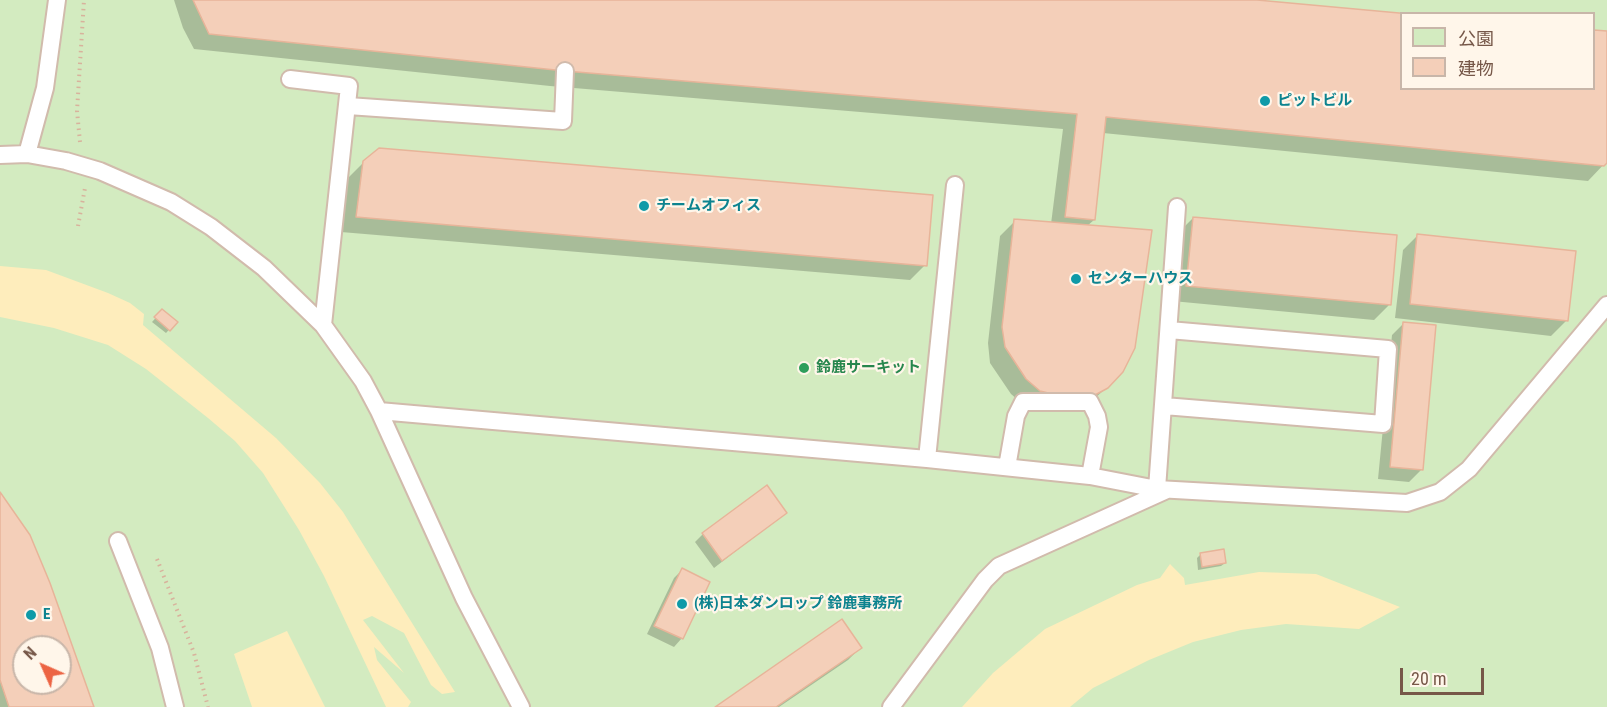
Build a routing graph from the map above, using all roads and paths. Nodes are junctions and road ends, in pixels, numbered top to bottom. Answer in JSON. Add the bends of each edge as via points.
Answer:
{"nodes":[{"id":1,"x":57,"y":0,"type":"edge"},
{"id":2,"x":84,"y":0,"type":"edge"},
{"id":3,"x":565,"y":71,"type":"dead end"},
{"id":4,"x":290,"y":79,"type":"dead end"},
{"id":5,"x":348,"y":106,"type":"junction"},
{"id":6,"x":81,"y":144,"type":"dead end"},
{"id":7,"x":27,"y":154,"type":"junction"},
{"id":8,"x":0,"y":155,"type":"edge"},
{"id":9,"x":955,"y":184,"type":"dead end"},
{"id":10,"x":85,"y":187,"type":"dead end"},
{"id":11,"x":1177,"y":207,"type":"dead end"},
{"id":12,"x":78,"y":226,"type":"dead end"},
{"id":13,"x":1607,"y":305,"type":"edge"},
{"id":14,"x":323,"y":325,"type":"junction"},
{"id":15,"x":1169,"y":330,"type":"junction"},
{"id":16,"x":1164,"y":406,"type":"junction"},
{"id":17,"x":379,"y":411,"type":"junction"},
{"id":18,"x":927,"y":459,"type":"junction"},
{"id":19,"x":1008,"y":467,"type":"junction"},
{"id":20,"x":1090,"y":476,"type":"junction"},
{"id":21,"x":1162,"y":489,"type":"junction"},
{"id":22,"x":118,"y":541,"type":"dead end"},
{"id":23,"x":157,"y":558,"type":"dead end"},
{"id":24,"x":175,"y":707,"type":"edge"},
{"id":25,"x":208,"y":707,"type":"edge"},
{"id":26,"x":521,"y":707,"type":"edge"},
{"id":27,"x":891,"y":707,"type":"edge"}],
"edges":[{"from":1,"to":7,"type":"lane","via":[[45,88]]},
{"from":2,"to":6,"type":"path","via":[[77,111]]},
{"from":3,"to":5,"type":"lane","via":[[563,121]]},
{"from":4,"to":5,"type":"lane","via":[[349,86]]},
{"from":5,"to":14,"type":"lane"},
{"from":7,"to":8,"type":"lane"},
{"from":7,"to":14,"type":"lane","via":[[100,171],[171,202],[264,268]]},
{"from":9,"to":18,"type":"lane"},
{"from":10,"to":12,"type":"path"},
{"from":11,"to":15,"type":"lane"},
{"from":13,"to":21,"type":"lane","via":[[1469,470],[1426,498],[1407,503]]},
{"from":14,"to":17,"type":"lane"},
{"from":15,"to":16,"type":"lane"},
{"from":15,"to":16,"type":"lane","via":[[1388,349],[1383,424]]},
{"from":16,"to":21,"type":"lane"},
{"from":17,"to":18,"type":"lane"},
{"from":17,"to":26,"type":"lane","via":[[464,598]]},
{"from":18,"to":19,"type":"lane"},
{"from":19,"to":20,"type":"lane"},
{"from":19,"to":20,"type":"lane","via":[[1016,416],[1023,402],[1090,402],[1099,427]]},
{"from":20,"to":21,"type":"lane"},
{"from":21,"to":27,"type":"lane","via":[[999,566]]},
{"from":22,"to":24,"type":"lane","via":[[160,648]]},
{"from":23,"to":25,"type":"path","via":[[194,653]]}]}
